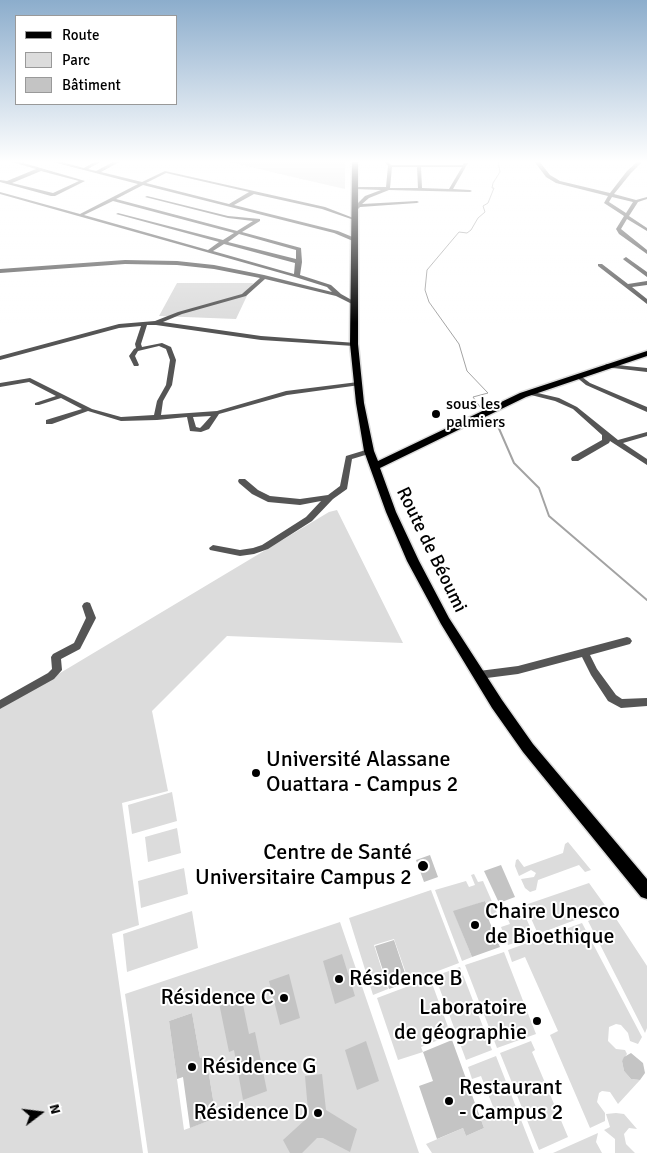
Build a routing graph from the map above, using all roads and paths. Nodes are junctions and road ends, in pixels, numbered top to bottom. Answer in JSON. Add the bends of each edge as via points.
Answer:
{"nodes":[{"id":1,"x":75,"y":215,"type":"edge"},
{"id":2,"x":117,"y":215,"type":"edge"},
{"id":3,"x":121,"y":215,"type":"edge"},
{"id":4,"x":169,"y":215,"type":"edge"},
{"id":5,"x":219,"y":215,"type":"edge"},
{"id":6,"x":265,"y":215,"type":"joint"},
{"id":7,"x":356,"y":215,"type":"edge"},
{"id":8,"x":79,"y":216,"type":"joint"},
{"id":9,"x":626,"y":216,"type":"joint"},
{"id":10,"x":257,"y":220,"type":"junction"},
{"id":11,"x":104,"y":223,"type":"junction"},
{"id":12,"x":647,"y":230,"type":"edge"},
{"id":13,"x":237,"y":233,"type":"junction"},
{"id":14,"x":353,"y":235,"type":"junction"},
{"id":15,"x":224,"y":242,"type":"junction"},
{"id":16,"x":208,"y":252,"type":"junction"},
{"id":17,"x":647,"y":252,"type":"edge"},
{"id":18,"x":626,"y":258,"type":"dead end"},
{"id":19,"x":299,"y":262,"type":"junction"},
{"id":20,"x":600,"y":264,"type":"dead end"},
{"id":21,"x":0,"y":271,"type":"edge"},
{"id":22,"x":647,"y":275,"type":"edge"},
{"id":23,"x":297,"y":276,"type":"junction"},
{"id":24,"x":264,"y":277,"type":"junction"},
{"id":25,"x":647,"y":283,"type":"edge"},
{"id":26,"x":628,"y":286,"type":"junction"},
{"id":27,"x":354,"y":291,"type":"junction"},
{"id":28,"x":338,"y":295,"type":"junction"},
{"id":29,"x":647,"y":302,"type":"edge"},
{"id":30,"x":354,"y":303,"type":"junction"},
{"id":31,"x":156,"y":323,"type":"junction"},
{"id":32,"x":145,"y":324,"type":"junction"},
{"id":33,"x":354,"y":344,"type":"junction"},
{"id":34,"x":139,"y":348,"type":"junction"},
{"id":35,"x":647,"y":353,"type":"edge"},
{"id":36,"x":0,"y":358,"type":"edge"},
{"id":37,"x":136,"y":366,"type":"dead end"},
{"id":38,"x":607,"y":366,"type":"junction"},
{"id":39,"x":647,"y":370,"type":"edge"},
{"id":40,"x":578,"y":376,"type":"junction"},
{"id":41,"x":358,"y":384,"type":"junction"},
{"id":42,"x":0,"y":385,"type":"edge"},
{"id":43,"x":529,"y":393,"type":"junction"},
{"id":44,"x":62,"y":396,"type":"junction"},
{"id":45,"x":37,"y":404,"type":"dead end"},
{"id":46,"x":88,"y":409,"type":"junction"},
{"id":47,"x":647,"y":410,"type":"edge"},
{"id":48,"x":217,"y":413,"type":"junction"},
{"id":49,"x":190,"y":417,"type":"junction"},
{"id":50,"x":157,"y":418,"type":"junction"},
{"id":51,"x":49,"y":422,"type":"dead end"},
{"id":52,"x":605,"y":434,"type":"junction"},
{"id":53,"x":647,"y":434,"type":"edge"},
{"id":54,"x":618,"y":442,"type":"junction"},
{"id":55,"x":369,"y":452,"type":"junction"},
{"id":56,"x":575,"y":459,"type":"dead end"},
{"id":57,"x":647,"y":463,"type":"edge"},
{"id":58,"x":374,"y":467,"type":"junction"},
{"id":59,"x":242,"y":481,"type":"dead end"},
{"id":60,"x":330,"y":496,"type":"junction"},
{"id":61,"x":214,"y":548,"type":"dead end"},
{"id":62,"x":87,"y":606,"type":"dead end"},
{"id":63,"x":627,"y":641,"type":"dead end"},
{"id":64,"x":585,"y":654,"type":"junction"},
{"id":65,"x":479,"y":675,"type":"junction"},
{"id":66,"x":647,"y":702,"type":"edge"},
{"id":67,"x":0,"y":705,"type":"edge"},
{"id":68,"x":647,"y":891,"type":"edge"}],
"edges":[{"from":1,"to":8,"type":"street"},
{"from":2,"to":11,"type":"street"},
{"from":3,"to":15,"type":"street"},
{"from":4,"to":13,"type":"street"},
{"from":5,"to":10,"type":"street"},
{"from":6,"to":10,"type":"street"},
{"from":6,"to":14,"type":"street"},
{"from":7,"to":14,"type":"main road","name":"Route de Béoumi"},
{"from":8,"to":11,"type":"street"},
{"from":9,"to":12,"type":"street"},
{"from":9,"to":17,"type":"street","via":[[618,229]]},
{"from":10,"to":13,"type":"street"},
{"from":11,"to":16,"type":"street"},
{"from":13,"to":15,"type":"street"},
{"from":13,"to":19,"type":"street","via":[[299,249]]},
{"from":14,"to":27,"type":"main road","name":"Route de Béoumi"},
{"from":15,"to":16,"type":"street"},
{"from":15,"to":19,"type":"street"},
{"from":16,"to":23,"type":"street"},
{"from":18,"to":22,"type":"street"},
{"from":19,"to":23,"type":"street"},
{"from":20,"to":26,"type":"street"},
{"from":21,"to":24,"type":"street","via":[[138,262],[214,267]]},
{"from":23,"to":28,"type":"street","via":[[329,286]]},
{"from":24,"to":28,"type":"street"},
{"from":24,"to":31,"type":"street","via":[[244,295]]},
{"from":25,"to":26,"type":"street"},
{"from":26,"to":29,"type":"street"},
{"from":27,"to":28,"type":"street"},
{"from":27,"to":30,"type":"main road","name":"Route de Béoumi"},
{"from":28,"to":30,"type":"street"},
{"from":30,"to":33,"type":"main road","name":"Route de Béoumi"},
{"from":31,"to":32,"type":"street"},
{"from":31,"to":33,"type":"street","via":[[261,338]]},
{"from":32,"to":34,"type":"street"},
{"from":32,"to":36,"type":"street","via":[[102,330]]},
{"from":33,"to":41,"type":"main road","name":"Route de Béoumi"},
{"from":34,"to":37,"type":"street","via":[[132,356]]},
{"from":34,"to":50,"type":"street","via":[[165,344],[173,360],[169,385],[160,401]]},
{"from":35,"to":38,"type":"main road"},
{"from":38,"to":39,"type":"street"},
{"from":38,"to":40,"type":"main road"},
{"from":40,"to":43,"type":"main road"},
{"from":40,"to":47,"type":"street","via":[[588,384]]},
{"from":41,"to":48,"type":"street","via":[[286,393]]},
{"from":41,"to":55,"type":"main road","name":"Route de Béoumi"},
{"from":42,"to":44,"type":"street","via":[[30,380]]},
{"from":43,"to":52,"type":"street","via":[[557,399],[575,408]]},
{"from":43,"to":58,"type":"main road"},
{"from":44,"to":45,"type":"street"},
{"from":44,"to":46,"type":"street"},
{"from":46,"to":50,"type":"street","via":[[121,419]]},
{"from":46,"to":51,"type":"street"},
{"from":48,"to":49,"type":"street"},
{"from":48,"to":49,"type":"street","via":[[201,430],[193,430]]},
{"from":49,"to":50,"type":"street"},
{"from":52,"to":54,"type":"street"},
{"from":52,"to":56,"type":"street","via":[[606,441]]},
{"from":53,"to":54,"type":"street"},
{"from":54,"to":57,"type":"street"},
{"from":55,"to":58,"type":"main road","name":"Route de Béoumi"},
{"from":55,"to":60,"type":"street","via":[[349,458],[344,487]]},
{"from":58,"to":65,"type":"main road","name":"Route de Béoumi","via":[[420,575]]},
{"from":59,"to":60,"type":"street","via":[[268,499],[300,502]]},
{"from":60,"to":61,"type":"street","via":[[310,519],[265,547],[240,552]]},
{"from":62,"to":67,"type":"street","via":[[91,618],[87,628],[76,646],[56,657],[57,670]]},
{"from":63,"to":64,"type":"street"},
{"from":64,"to":65,"type":"street","via":[[518,670]]},
{"from":64,"to":66,"type":"street","via":[[612,698],[621,704]]},
{"from":65,"to":68,"type":"main road","name":"Route de Béoumi","via":[[528,748]]}]}
